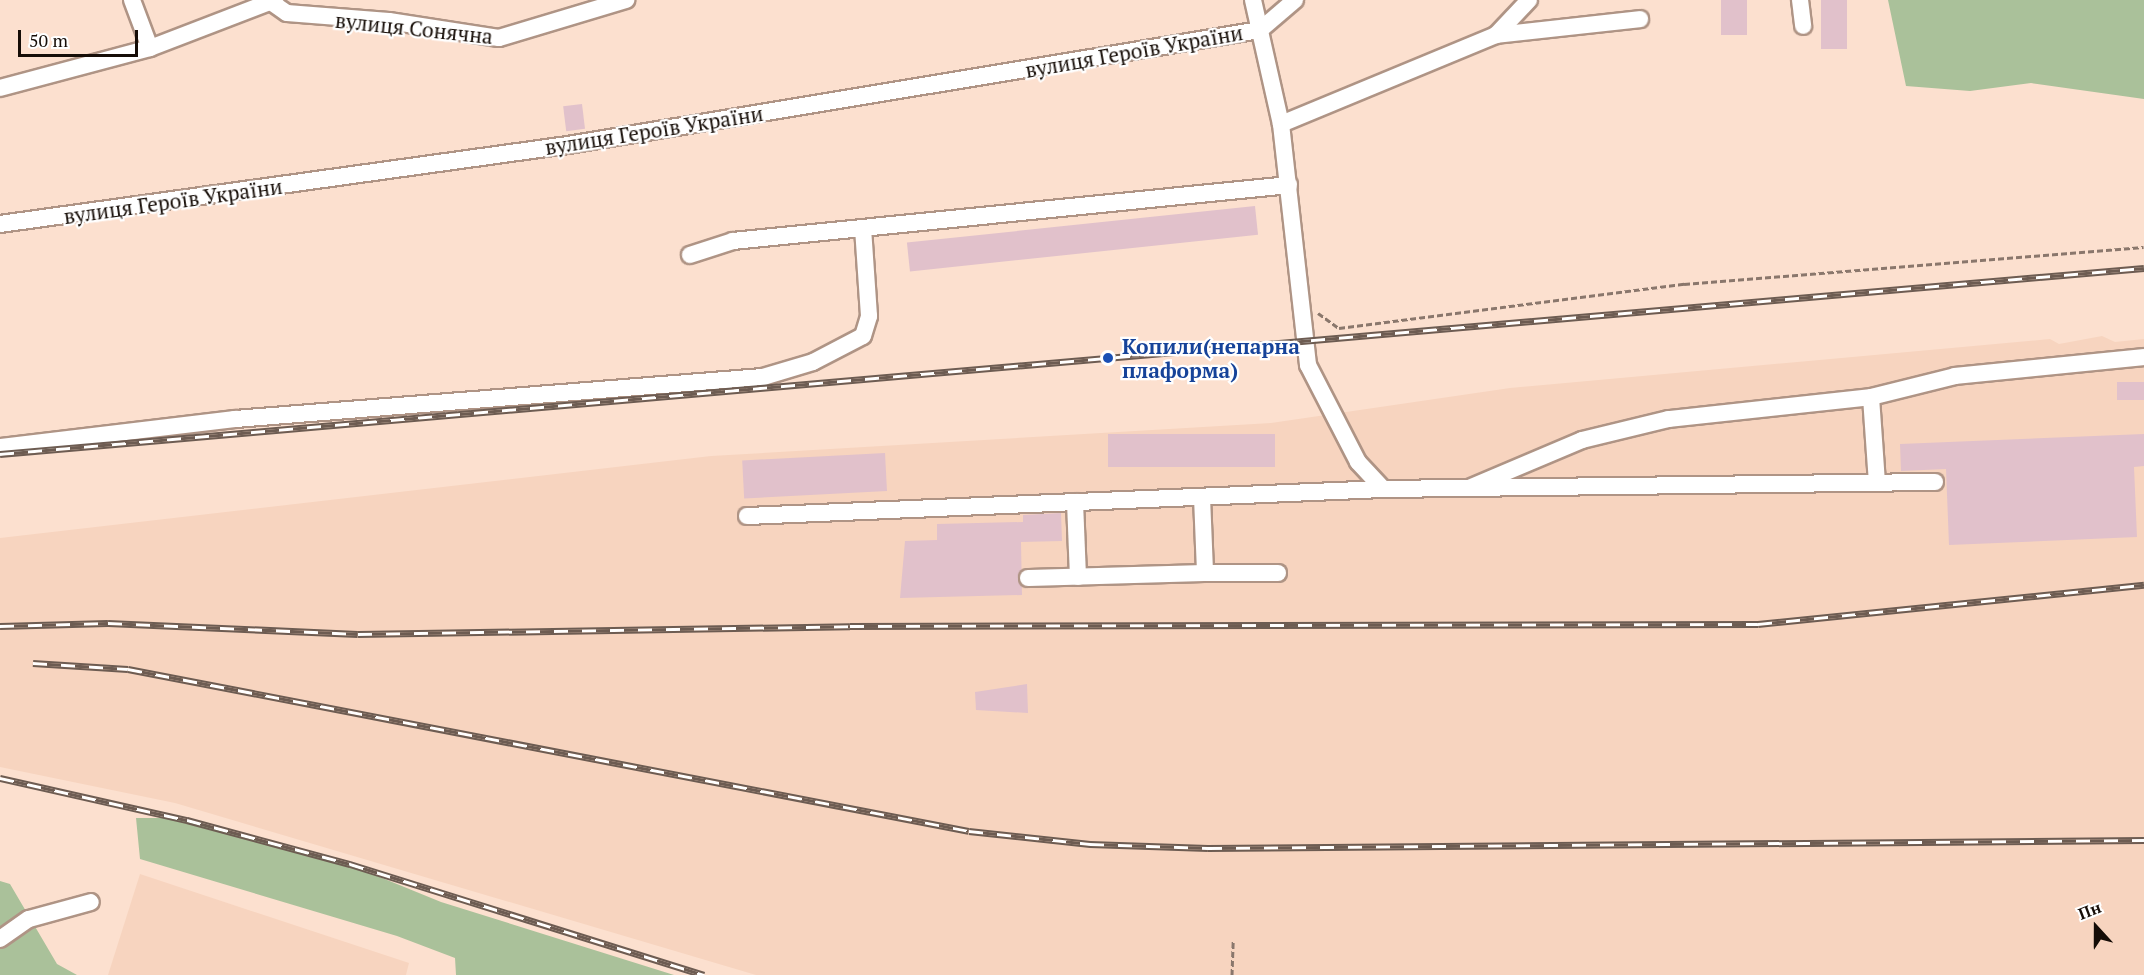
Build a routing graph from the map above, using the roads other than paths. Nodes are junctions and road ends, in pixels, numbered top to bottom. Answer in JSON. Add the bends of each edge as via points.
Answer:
{"nodes":[{"id":1,"x":132,"y":0,"type":"edge"},
{"id":2,"x":626,"y":0,"type":"edge"},
{"id":3,"x":1253,"y":0,"type":"edge"},
{"id":4,"x":1295,"y":0,"type":"edge"},
{"id":5,"x":1529,"y":0,"type":"edge"},
{"id":6,"x":1800,"y":0,"type":"edge"},
{"id":7,"x":273,"y":1,"type":"edge"},
{"id":8,"x":1640,"y":19,"type":"dead end"},
{"id":9,"x":1803,"y":26,"type":"dead end"},
{"id":10,"x":1260,"y":30,"type":"junction"},
{"id":11,"x":1496,"y":35,"type":"junction"},
{"id":12,"x":150,"y":48,"type":"junction"},
{"id":13,"x":0,"y":88,"type":"edge"},
{"id":14,"x":1281,"y":124,"type":"junction"},
{"id":15,"x":1289,"y":185,"type":"junction"},
{"id":16,"x":0,"y":224,"type":"edge"},
{"id":17,"x":862,"y":228,"type":"junction"},
{"id":18,"x":690,"y":255,"type":"dead end"},
{"id":19,"x":2144,"y":357,"type":"edge"},
{"id":20,"x":1871,"y":397,"type":"junction"},
{"id":21,"x":0,"y":447,"type":"edge"},
{"id":22,"x":1935,"y":482,"type":"dead end"},
{"id":23,"x":1877,"y":483,"type":"junction"},
{"id":24,"x":1383,"y":489,"type":"junction"},
{"id":25,"x":1461,"y":492,"type":"junction"},
{"id":26,"x":1202,"y":497,"type":"junction"},
{"id":27,"x":1075,"y":502,"type":"junction"},
{"id":28,"x":747,"y":516,"type":"dead end"},
{"id":29,"x":1205,"y":573,"type":"junction"},
{"id":30,"x":1278,"y":573,"type":"dead end"},
{"id":31,"x":1078,"y":577,"type":"junction"},
{"id":32,"x":1028,"y":578,"type":"dead end"},
{"id":33,"x":90,"y":902,"type":"dead end"},
{"id":34,"x":0,"y":939,"type":"edge"}],
"edges":[{"from":1,"to":12,"type":"street"},
{"from":2,"to":7,"type":"street","name":"вулиця Сонячна","via":[[500,38],[287,13]]},
{"from":3,"to":10,"type":"street"},
{"from":4,"to":10,"type":"street","name":"вулиця Героїв України"},
{"from":5,"to":11,"type":"street"},
{"from":6,"to":9,"type":"street"},
{"from":7,"to":12,"type":"street"},
{"from":8,"to":11,"type":"street"},
{"from":10,"to":14,"type":"street"},
{"from":10,"to":16,"type":"street","name":"вулиця Героїв України","via":[[568,145]]},
{"from":11,"to":14,"type":"street"},
{"from":12,"to":13,"type":"street"},
{"from":14,"to":15,"type":"street"},
{"from":15,"to":17,"type":"street"},
{"from":15,"to":24,"type":"street","via":[[1308,365],[1358,462]]},
{"from":17,"to":18,"type":"street","via":[[733,241]]},
{"from":17,"to":21,"type":"street","via":[[869,316],[863,336],[813,362],[763,376],[235,419]]},
{"from":19,"to":20,"type":"street","via":[[1954,376]]},
{"from":20,"to":23,"type":"street"},
{"from":20,"to":25,"type":"street","via":[[1669,419],[1582,441]]},
{"from":22,"to":23,"type":"street"},
{"from":23,"to":25,"type":"street"},
{"from":24,"to":25,"type":"street"},
{"from":24,"to":26,"type":"street"},
{"from":26,"to":27,"type":"street"},
{"from":26,"to":29,"type":"street"},
{"from":27,"to":28,"type":"street"},
{"from":27,"to":31,"type":"street"},
{"from":29,"to":30,"type":"street"},
{"from":29,"to":31,"type":"street"},
{"from":31,"to":32,"type":"street"},
{"from":33,"to":34,"type":"street","via":[[29,920]]}]}
